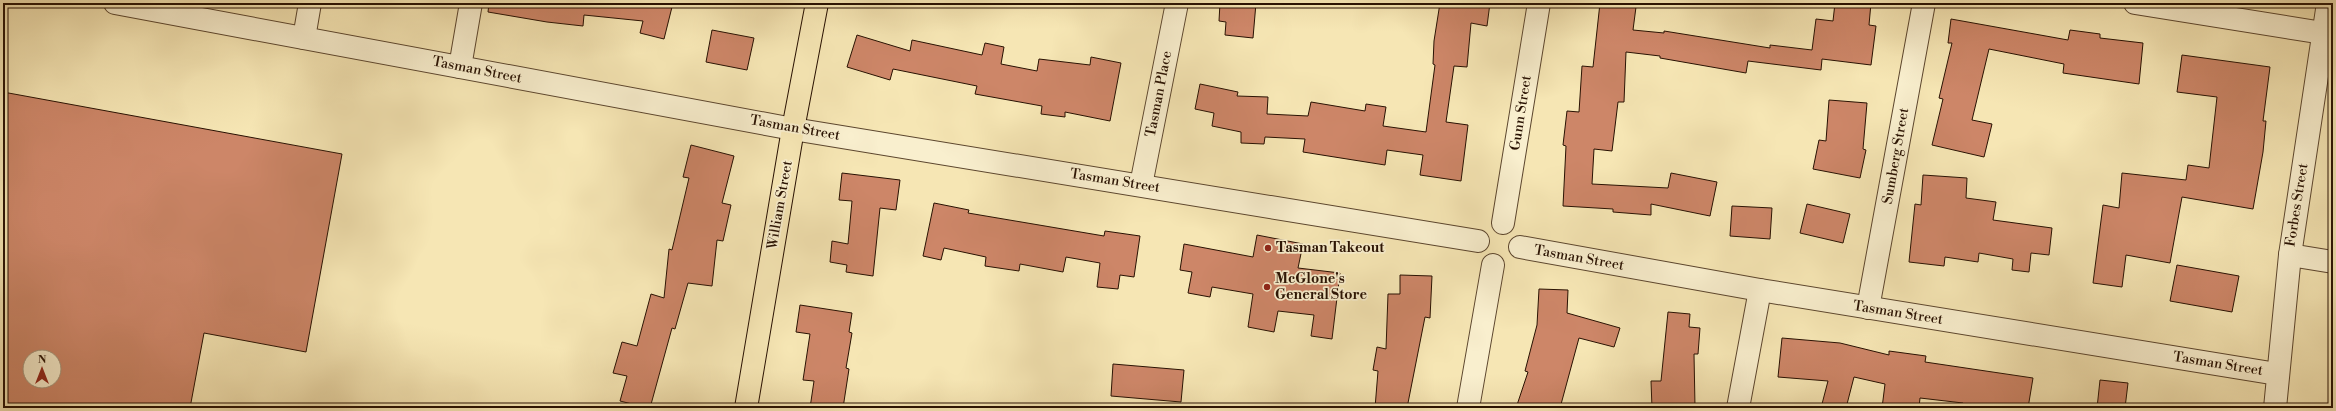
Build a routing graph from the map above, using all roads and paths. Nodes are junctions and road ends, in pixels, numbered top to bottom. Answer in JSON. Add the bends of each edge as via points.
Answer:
{"nodes":[{"id":1,"x":115,"y":3,"type":"edge"},
{"id":2,"x":310,"y":3,"type":"edge"},
{"id":3,"x":471,"y":3,"type":"edge"},
{"id":4,"x":817,"y":3,"type":"edge"},
{"id":5,"x":1177,"y":3,"type":"edge"},
{"id":6,"x":1539,"y":3,"type":"edge"},
{"id":7,"x":1924,"y":3,"type":"edge"},
{"id":8,"x":2135,"y":3,"type":"edge"},
{"id":9,"x":2328,"y":3,"type":"edge"},
{"id":10,"x":2324,"y":33,"type":"junction"},
{"id":11,"x":304,"y":38,"type":"junction"},
{"id":12,"x":460,"y":66,"type":"junction"},
{"id":13,"x":793,"y":129,"type":"junction"},
{"id":14,"x":1141,"y":185,"type":"junction"},
{"id":15,"x":1503,"y":223,"type":"junction"},
{"id":16,"x":1478,"y":241,"type":"junction"},
{"id":17,"x":1520,"y":247,"type":"junction"},
{"id":18,"x":2290,"y":255,"type":"junction"},
{"id":19,"x":2333,"y":262,"type":"edge"},
{"id":20,"x":1493,"y":265,"type":"junction"},
{"id":21,"x":1760,"y":290,"type":"junction"},
{"id":22,"x":1868,"y":308,"type":"junction"},
{"id":23,"x":2277,"y":374,"type":"junction"},
{"id":24,"x":746,"y":408,"type":"edge"},
{"id":25,"x":1468,"y":408,"type":"edge"},
{"id":26,"x":1738,"y":408,"type":"edge"},
{"id":27,"x":2275,"y":408,"type":"edge"}],
"edges":[{"from":1,"to":11,"type":"street","name":"Tasman Street"},
{"from":2,"to":11,"type":"street"},
{"from":3,"to":12,"type":"street"},
{"from":4,"to":13,"type":"main road","name":"William Street"},
{"from":5,"to":14,"type":"street","name":"Tasman Place"},
{"from":6,"to":15,"type":"street","name":"Gunn Street"},
{"from":7,"to":22,"type":"street","name":"Sumberg Street"},
{"from":8,"to":10,"type":"street"},
{"from":9,"to":10,"type":"street","name":"Forbes Street"},
{"from":10,"to":18,"type":"street","name":"Forbes Street"},
{"from":11,"to":12,"type":"street","name":"Tasman Street"},
{"from":12,"to":13,"type":"street","name":"Tasman Street"},
{"from":13,"to":14,"type":"street","name":"Tasman Street"},
{"from":13,"to":24,"type":"main road","name":"William Street"},
{"from":14,"to":16,"type":"street","name":"Tasman Street"},
{"from":15,"to":16,"type":"street","via":[[1496,223],[1484,229]]},
{"from":15,"to":17,"type":"street","via":[[1518,234]]},
{"from":16,"to":20,"type":"street","via":[[1480,256]]},
{"from":17,"to":20,"type":"street","via":[[1518,254],[1508,264]]},
{"from":17,"to":21,"type":"street","name":"Tasman Street"},
{"from":18,"to":19,"type":"street"},
{"from":18,"to":23,"type":"street","name":"Forbes Street"},
{"from":20,"to":25,"type":"street"},
{"from":21,"to":22,"type":"street","name":"Tasman Street"},
{"from":21,"to":26,"type":"street"},
{"from":22,"to":23,"type":"street","name":"Tasman Street"},
{"from":23,"to":27,"type":"street","name":"Forbes Street"}]}
